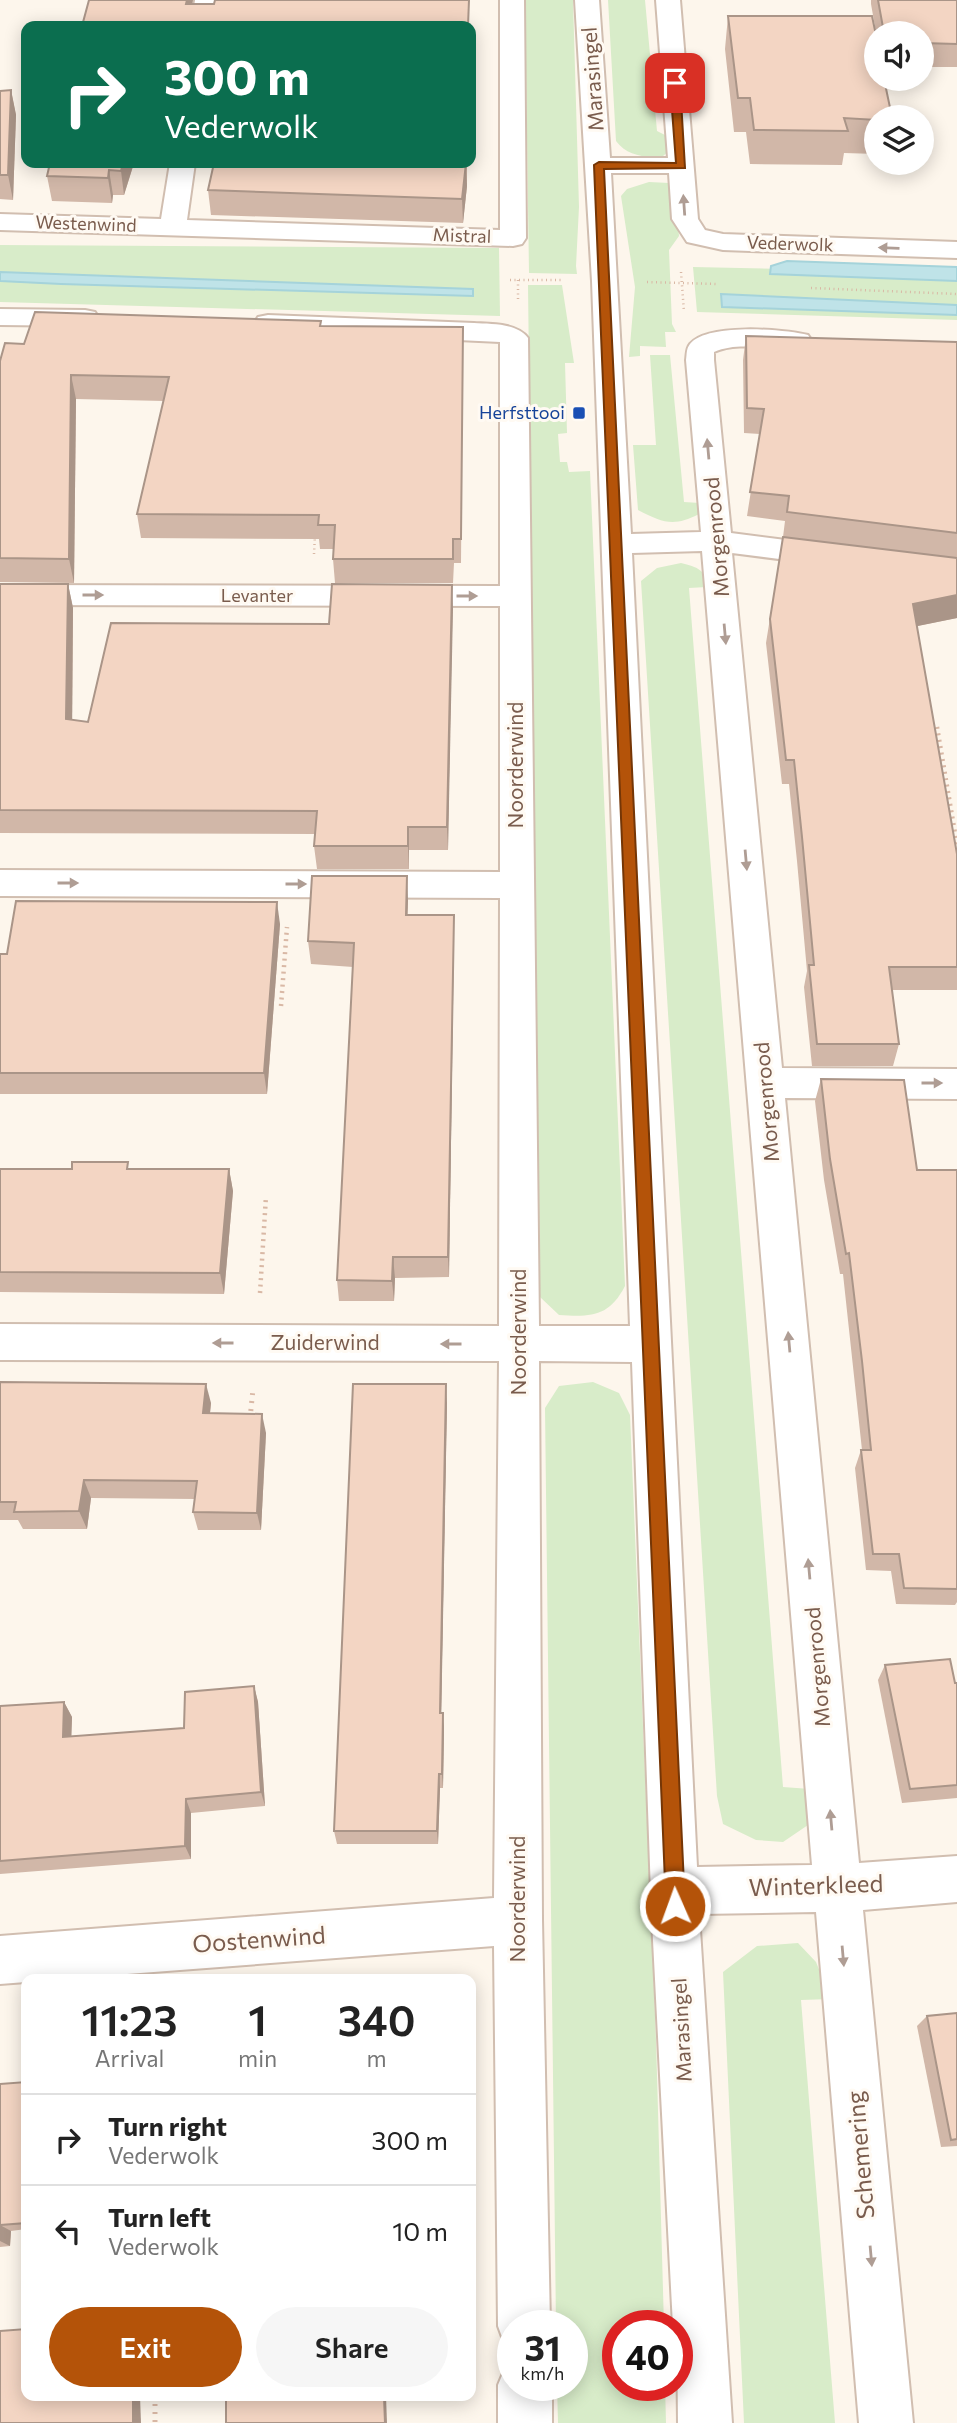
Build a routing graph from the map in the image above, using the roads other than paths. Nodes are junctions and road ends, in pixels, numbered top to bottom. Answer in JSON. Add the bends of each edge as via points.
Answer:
{"nodes":[{"id":1,"x":207,"y":0,"type":"edge"},
{"id":2,"x":512,"y":0,"type":"edge"},
{"id":3,"x":587,"y":0,"type":"edge"},
{"id":4,"x":668,"y":0,"type":"edge"},
{"id":5,"x":204,"y":21,"type":"edge"},
{"id":6,"x":599,"y":165,"type":"junction"},
{"id":7,"x":681,"y":166,"type":"junction"},
{"id":8,"x":182,"y":168,"type":"edge"},
{"id":9,"x":0,"y":222,"type":"edge"},
{"id":10,"x":173,"y":227,"type":"junction"},
{"id":11,"x":957,"y":250,"type":"edge"},
{"id":12,"x":0,"y":317,"type":"edge"},
{"id":13,"x":111,"y":318,"type":"edge"},
{"id":14,"x":247,"y":322,"type":"edge"},
{"id":15,"x":824,"y":342,"type":"edge"},
{"id":16,"x":717,"y":541,"type":"junction"},
{"id":17,"x":616,"y":544,"type":"junction"},
{"id":18,"x":864,"y":560,"type":"edge"},
{"id":19,"x":0,"y":595,"type":"edge"},
{"id":20,"x":515,"y":596,"type":"junction"},
{"id":21,"x":0,"y":883,"type":"edge"},
{"id":22,"x":516,"y":885,"type":"junction"},
{"id":23,"x":765,"y":1083,"type":"junction"},
{"id":24,"x":957,"y":1084,"type":"edge"},
{"id":25,"x":0,"y":1342,"type":"edge"},
{"id":26,"x":519,"y":1344,"type":"junction"},
{"id":27,"x":651,"y":1344,"type":"junction"},
{"id":28,"x":957,"y":1879,"type":"edge"},
{"id":29,"x":837,"y":1888,"type":"junction"},
{"id":30,"x":675,"y":1891,"type":"junction"},
{"id":31,"x":518,"y":1920,"type":"junction"},
{"id":32,"x":0,"y":1961,"type":"edge"},
{"id":33,"x":524,"y":2310,"type":"edge"},
{"id":34,"x":525,"y":2401,"type":"edge"},
{"id":35,"x":525,"y":2423,"type":"edge"},
{"id":36,"x":705,"y":2423,"type":"edge"},
{"id":37,"x":886,"y":2423,"type":"edge"}],
"edges":[{"from":1,"to":5,"type":"street"},
{"from":2,"to":10,"type":"street","name":"Mistral","via":[[513,238]]},
{"from":3,"to":6,"type":"street","name":"Marasingel"},
{"from":4,"to":7,"type":"street"},
{"from":6,"to":7,"type":"street"},
{"from":6,"to":17,"type":"street","name":"Marasingel"},
{"from":11,"to":7,"type":"street","name":"Vederwolk","one_way":true,"via":[[723,242],[696,236],[685,219]]},
{"from":8,"to":10,"type":"street"},
{"from":9,"to":10,"type":"street","name":"Westenwind"},
{"from":12,"to":13,"type":"street"},
{"from":14,"to":20,"type":"street","name":"Noorderwind","via":[[474,331],[513,338]]},
{"from":16,"to":15,"type":"street","name":"Morgenrood","one_way":true,"via":[[701,348],[720,341]]},
{"from":16,"to":17,"type":"street"},
{"from":16,"to":18,"type":"street"},
{"from":16,"to":23,"type":"street","name":"Morgenrood","one_way":true},
{"from":17,"to":27,"type":"street","name":"Marasingel"},
{"from":19,"to":20,"type":"street","name":"Levanter","one_way":true},
{"from":20,"to":22,"type":"street","name":"Noorderwind"},
{"from":21,"to":22,"type":"street","one_way":true},
{"from":22,"to":26,"type":"street","name":"Noorderwind"},
{"from":23,"to":24,"type":"street","one_way":true},
{"from":29,"to":23,"type":"street","name":"Morgenrood","one_way":true},
{"from":26,"to":25,"type":"street","name":"Zuiderwind","one_way":true},
{"from":26,"to":27,"type":"street","name":"Zuiderwind"},
{"from":26,"to":31,"type":"street","name":"Noorderwind"},
{"from":27,"to":30,"type":"street","name":"Marasingel"},
{"from":28,"to":29,"type":"street","name":"Winterkleed"},
{"from":29,"to":30,"type":"street","name":"Winterkleed"},
{"from":29,"to":37,"type":"street","name":"Schemering","one_way":true},
{"from":30,"to":36,"type":"street","name":"Marasingel"},
{"from":31,"to":32,"type":"street","name":"Oostenwind"},
{"from":31,"to":33,"type":"street","name":"Noorderwind"},
{"from":34,"to":35,"type":"street"}]}
